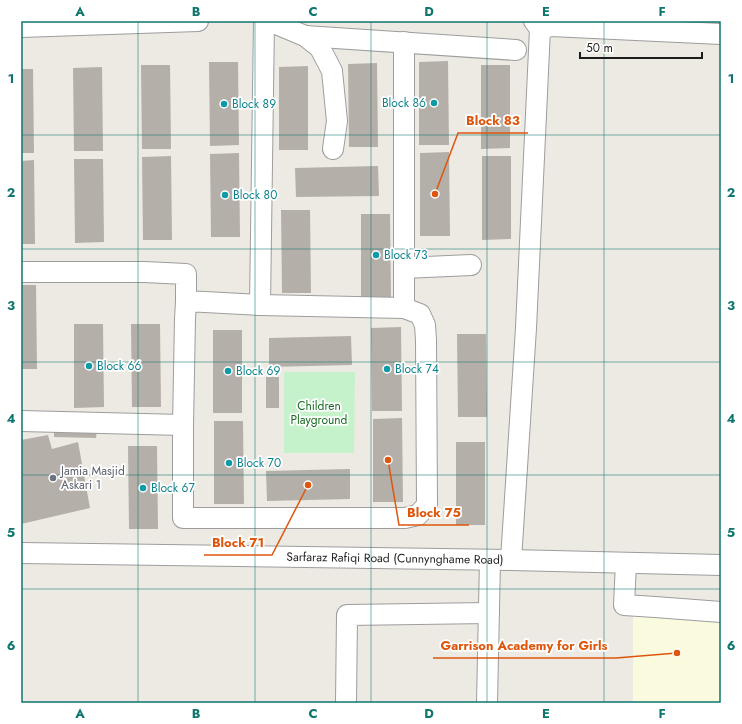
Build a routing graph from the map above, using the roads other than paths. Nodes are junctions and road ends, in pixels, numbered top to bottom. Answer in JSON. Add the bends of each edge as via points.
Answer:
{"nodes":[{"id":1,"x":198,"y":21,"type":"edge"},
{"id":2,"x":264,"y":21,"type":"edge"},
{"id":3,"x":269,"y":21,"type":"edge"},
{"id":4,"x":537,"y":25,"type":"edge"},
{"id":5,"x":21,"y":27,"type":"edge"},
{"id":6,"x":294,"y":28,"type":"edge"},
{"id":7,"x":721,"y":34,"type":"edge"},
{"id":8,"x":404,"y":42,"type":"junction"},
{"id":9,"x":516,"y":50,"type":"dead end"},
{"id":10,"x":333,"y":149,"type":"dead end"},
{"id":11,"x":471,"y":265,"type":"dead end"},
{"id":12,"x":404,"y":268,"type":"junction"},
{"id":13,"x":21,"y":272,"type":"edge"},
{"id":14,"x":186,"y":300,"type":"junction"},
{"id":15,"x":260,"y":305,"type":"junction"},
{"id":16,"x":404,"y":308,"type":"junction"},
{"id":17,"x":21,"y":422,"type":"edge"},
{"id":18,"x":183,"y":425,"type":"junction"},
{"id":19,"x":21,"y":553,"type":"edge"},
{"id":20,"x":490,"y":560,"type":"junction"},
{"id":21,"x":511,"y":560,"type":"junction"},
{"id":22,"x":626,"y":563,"type":"junction"},
{"id":23,"x":721,"y":565,"type":"edge"},
{"id":24,"x":721,"y":612,"type":"edge"},
{"id":25,"x":489,"y":613,"type":"junction"},
{"id":26,"x":346,"y":703,"type":"edge"},
{"id":27,"x":487,"y":703,"type":"edge"}],
"edges":[{"from":1,"to":5,"type":"street"},
{"from":2,"to":15,"type":"street"},
{"from":3,"to":6,"type":"street"},
{"from":4,"to":7,"type":"street"},
{"from":4,"to":21,"type":"street","via":[[526,328]]},
{"from":6,"to":8,"type":"street"},
{"from":6,"to":10,"type":"street","via":[[320,48],[332,71],[337,121]]},
{"from":8,"to":9,"type":"street"},
{"from":8,"to":12,"type":"street"},
{"from":11,"to":12,"type":"street"},
{"from":12,"to":16,"type":"street"},
{"from":13,"to":14,"type":"street","via":[[186,274]]},
{"from":14,"to":15,"type":"street"},
{"from":14,"to":18,"type":"street"},
{"from":15,"to":16,"type":"street"},
{"from":16,"to":18,"type":"street","via":[[420,314],[425,325],[427,505],[418,515],[404,518],[183,518]]},
{"from":17,"to":18,"type":"street"},
{"from":19,"to":20,"type":"street","name":"Sarfaraz Rafiqi Road (Cunnynghame Road)"},
{"from":20,"to":21,"type":"street","name":"Sarfaraz Rafiqi Road (Cunnynghame Road)"},
{"from":20,"to":25,"type":"street"},
{"from":21,"to":22,"type":"street","name":"Sarfaraz Rafiqi Road (Cunnynghame Road)"},
{"from":22,"to":23,"type":"street","name":"Sarfaraz Rafiqi Road (Cunnynghame Road)"},
{"from":22,"to":24,"type":"street","via":[[624,606]]},
{"from":25,"to":26,"type":"street","via":[[347,615]]},
{"from":25,"to":27,"type":"street"}]}
